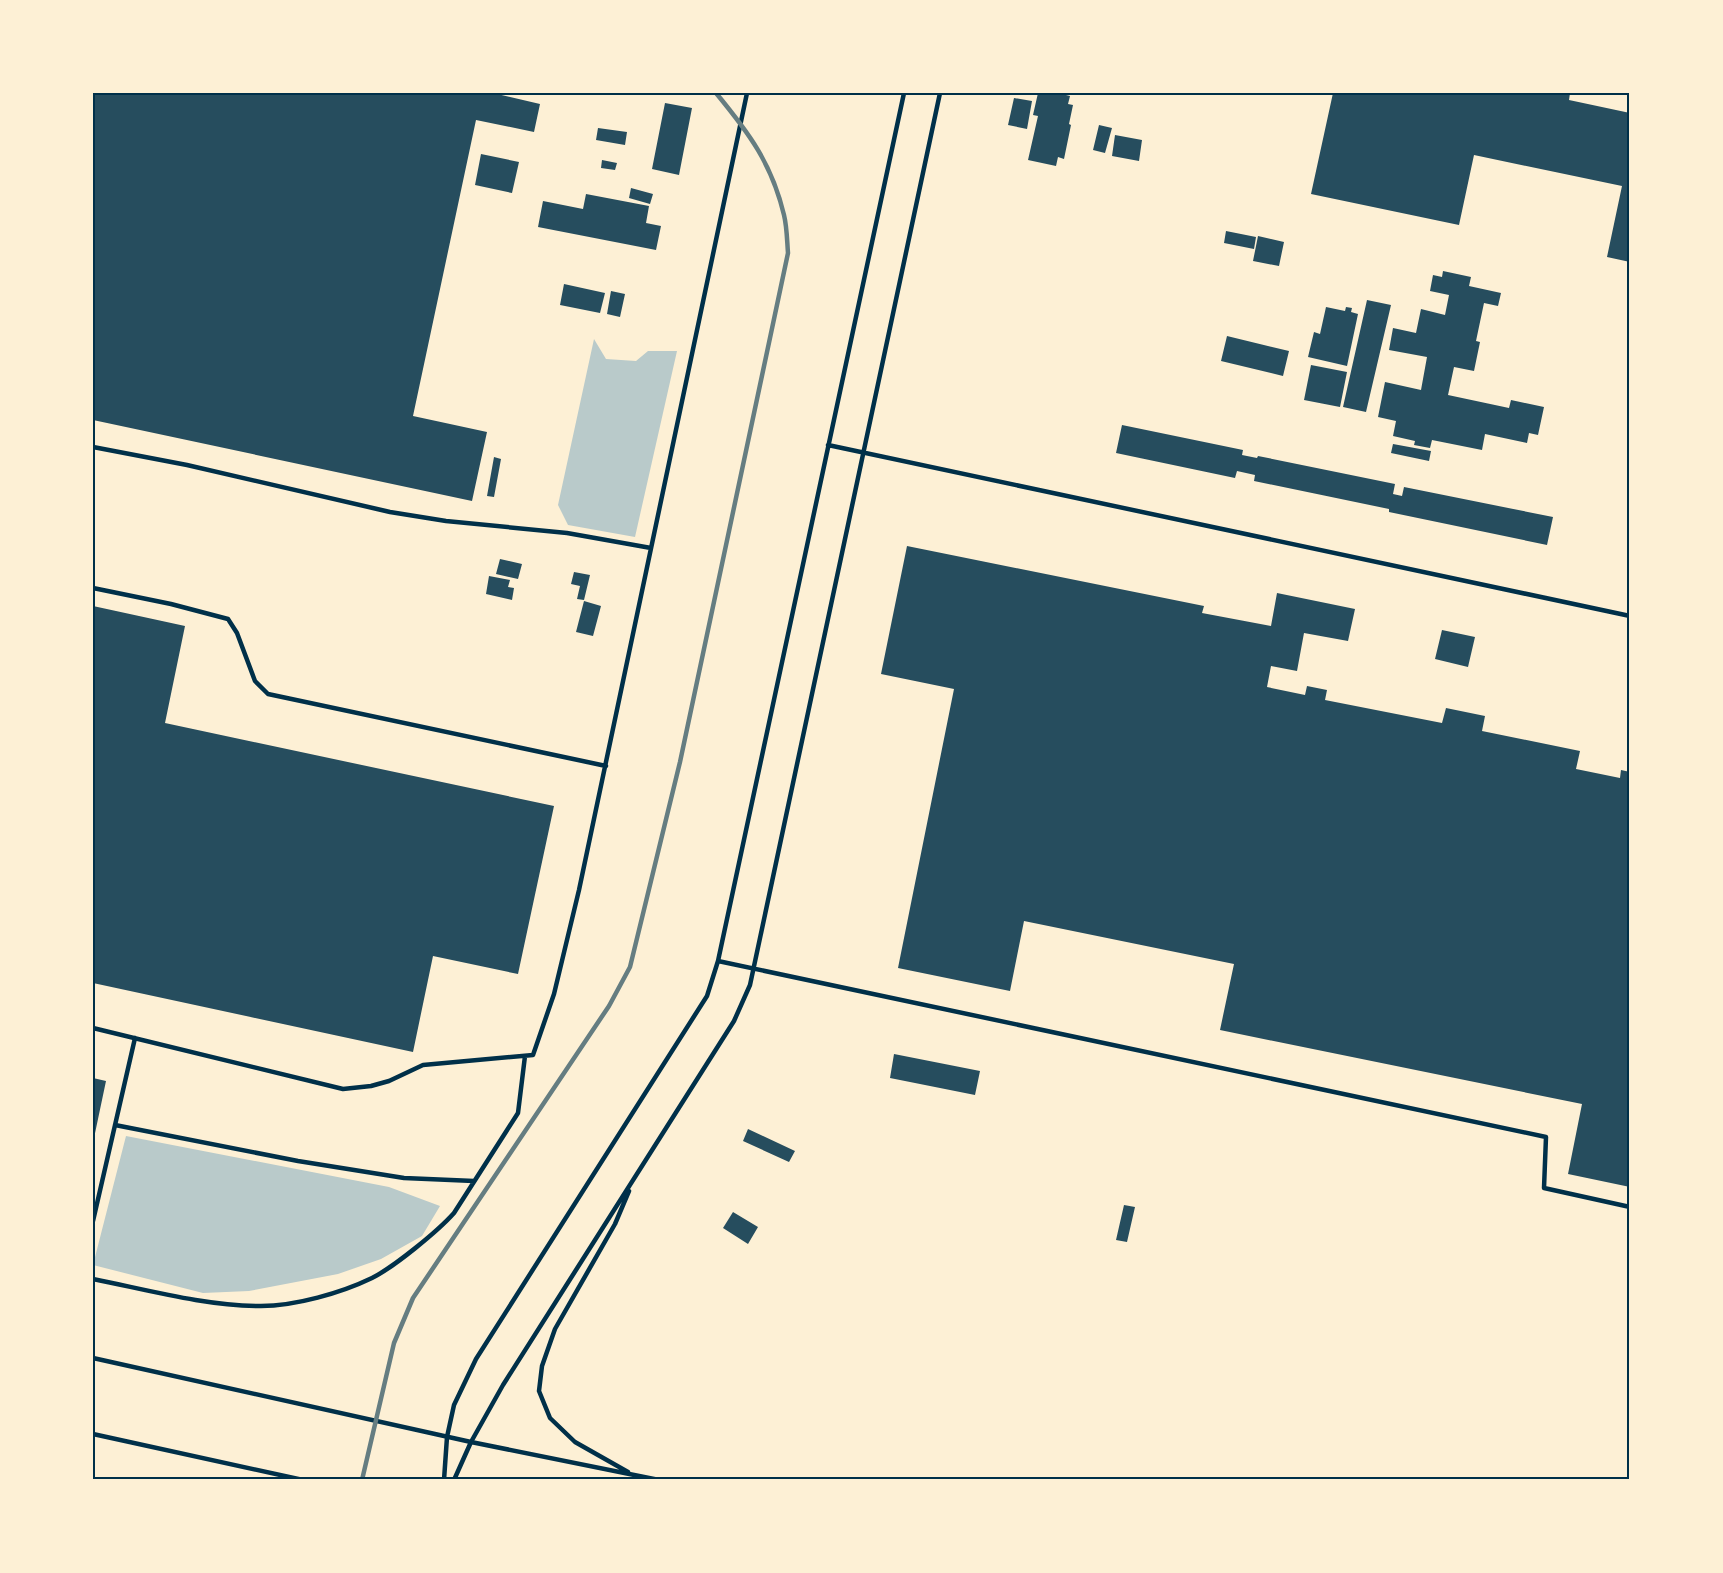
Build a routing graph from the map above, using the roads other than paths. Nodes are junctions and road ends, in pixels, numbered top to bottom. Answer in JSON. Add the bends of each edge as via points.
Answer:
{"nodes":[{"id":1,"x":747,"y":93,"type":"edge"},
{"id":2,"x":904,"y":93,"type":"edge"},
{"id":3,"x":940,"y":93,"type":"edge"},
{"id":4,"x":828,"y":445,"type":"junction"},
{"id":5,"x":93,"y":447,"type":"edge"},
{"id":6,"x":863,"y":453,"type":"junction"},
{"id":7,"x":651,"y":548,"type":"junction"},
{"id":8,"x":93,"y":588,"type":"edge"},
{"id":9,"x":1630,"y":616,"type":"edge"},
{"id":10,"x":606,"y":766,"type":"junction"},
{"id":11,"x":718,"y":961,"type":"junction"},
{"id":12,"x":754,"y":968,"type":"junction"},
{"id":13,"x":93,"y":1028,"type":"edge"},
{"id":14,"x":135,"y":1038,"type":"junction"},
{"id":15,"x":525,"y":1056,"type":"junction"},
{"id":16,"x":115,"y":1125,"type":"junction"},
{"id":17,"x":635,"y":1178,"type":"junction"},
{"id":18,"x":474,"y":1181,"type":"junction"},
{"id":19,"x":1630,"y":1207,"type":"edge"},
{"id":20,"x":93,"y":1221,"type":"edge"},
{"id":21,"x":93,"y":1279,"type":"edge"},
{"id":22,"x":93,"y":1358,"type":"edge"},
{"id":23,"x":93,"y":1434,"type":"edge"},
{"id":24,"x":447,"y":1437,"type":"junction"},
{"id":25,"x":471,"y":1442,"type":"junction"},
{"id":26,"x":631,"y":1474,"type":"junction"},
{"id":27,"x":303,"y":1480,"type":"edge"},
{"id":28,"x":444,"y":1480,"type":"edge"},
{"id":29,"x":454,"y":1480,"type":"edge"},
{"id":30,"x":659,"y":1480,"type":"edge"}],
"edges":[{"from":1,"to":7,"type":"lane"},
{"from":2,"to":4,"type":"lane"},
{"from":3,"to":6,"type":"lane"},
{"from":4,"to":6,"type":"lane"},
{"from":4,"to":11,"type":"lane"},
{"from":5,"to":7,"type":"lane","via":[[390,512],[567,533]]},
{"from":6,"to":9,"type":"lane"},
{"from":6,"to":12,"type":"lane"},
{"from":7,"to":10,"type":"lane"},
{"from":8,"to":10,"type":"lane","via":[[228,619],[255,681],[268,694]]},
{"from":10,"to":15,"type":"lane","via":[[554,994],[533,1055]]},
{"from":11,"to":12,"type":"lane"},
{"from":11,"to":24,"type":"lane","via":[[707,996],[476,1359],[454,1405]]},
{"from":12,"to":17,"type":"lane","via":[[734,1021]]},
{"from":12,"to":19,"type":"lane","via":[[1546,1137],[1544,1188]]},
{"from":13,"to":14,"type":"lane"},
{"from":14,"to":15,"type":"lane","via":[[343,1089],[389,1081],[423,1065]]},
{"from":14,"to":16,"type":"lane"},
{"from":15,"to":18,"type":"lane","via":[[518,1113]]},
{"from":16,"to":18,"type":"lane","via":[[404,1178]]},
{"from":16,"to":20,"type":"lane"},
{"from":17,"to":25,"type":"lane"},
{"from":17,"to":26,"type":"lane","via":[[615,1224],[555,1329],[542,1366],[539,1391],[550,1418],[575,1442]]},
{"from":18,"to":21,"type":"lane","via":[[446,1222],[416,1246],[372,1278],[330,1294],[276,1305],[248,1305]]},
{"from":22,"to":24,"type":"lane"},
{"from":23,"to":27,"type":"lane"},
{"from":24,"to":25,"type":"lane"},
{"from":24,"to":28,"type":"lane"},
{"from":25,"to":26,"type":"lane"},
{"from":25,"to":29,"type":"lane"},
{"from":26,"to":30,"type":"lane"}]}
